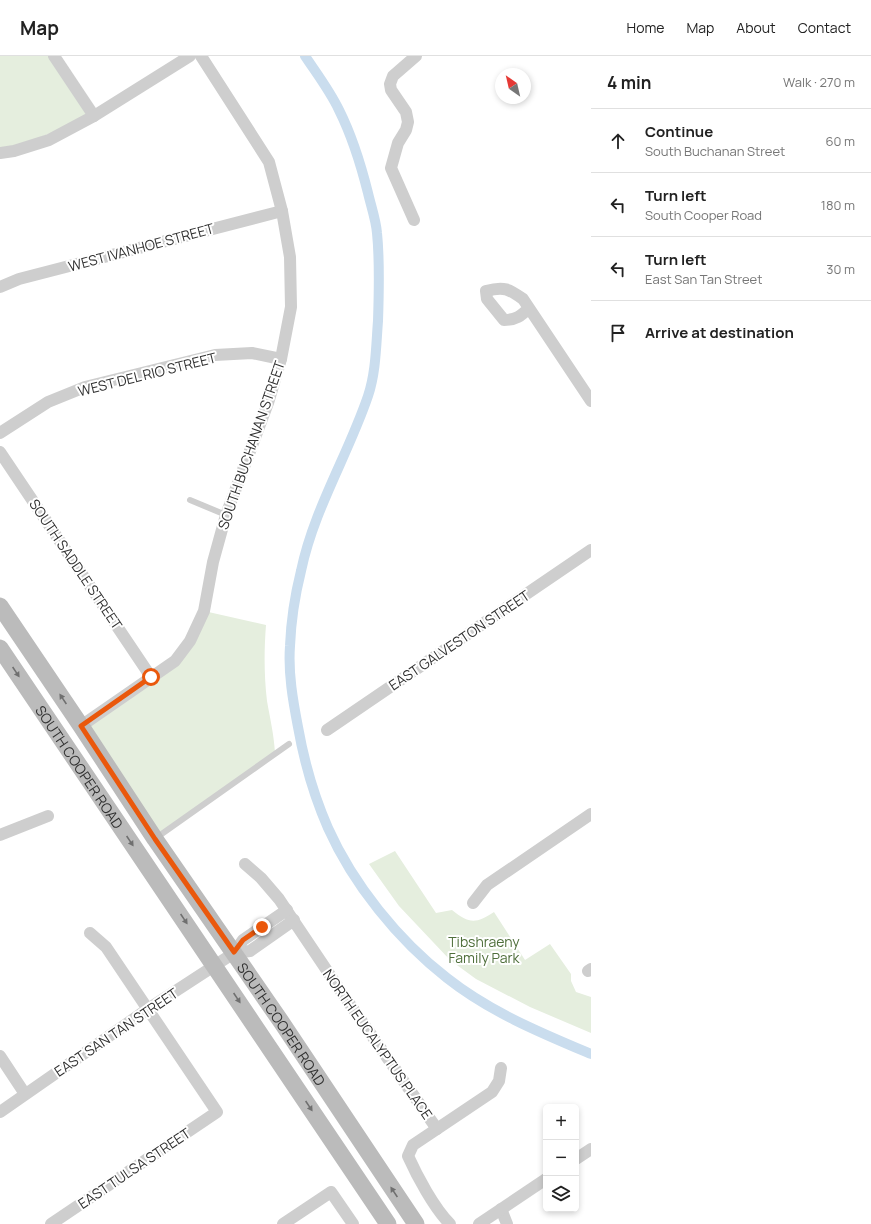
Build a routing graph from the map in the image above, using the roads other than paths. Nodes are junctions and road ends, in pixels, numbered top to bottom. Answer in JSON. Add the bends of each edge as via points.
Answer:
{"nodes":[{"id":1,"x":54,"y":56,"type":"edge"},
{"id":2,"x":190,"y":56,"type":"edge"},
{"id":3,"x":201,"y":56,"type":"edge"},
{"id":4,"x":416,"y":56,"type":"edge"},
{"id":5,"x":94,"y":116,"type":"junction"},
{"id":6,"x":0,"y":154,"type":"edge"},
{"id":7,"x":282,"y":211,"type":"junction"},
{"id":8,"x":414,"y":220,"type":"dead end"},
{"id":9,"x":0,"y":286,"type":"edge"},
{"id":10,"x":529,"y":308,"type":"dead end"},
{"id":11,"x":281,"y":359,"type":"junction"},
{"id":12,"x":591,"y":401,"type":"edge"},
{"id":13,"x":0,"y":433,"type":"edge"},
{"id":14,"x":0,"y":452,"type":"edge"},
{"id":15,"x":190,"y":500,"type":"dead end"},
{"id":16,"x":226,"y":515,"type":"junction"},
{"id":17,"x":591,"y":550,"type":"edge"},
{"id":18,"x":0,"y":606,"type":"edge"},
{"id":19,"x":0,"y":648,"type":"edge"},
{"id":20,"x":151,"y":677,"type":"junction"},
{"id":21,"x":81,"y":726,"type":"junction"},
{"id":22,"x":327,"y":730,"type":"dead end"},
{"id":23,"x":62,"y":738,"type":"junction"},
{"id":24,"x":289,"y":744,"type":"dead end"},
{"id":25,"x":48,"y":816,"type":"dead end"},
{"id":26,"x":590,"y":817,"type":"edge"},
{"id":27,"x":0,"y":835,"type":"edge"},
{"id":28,"x":155,"y":839,"type":"junction"},
{"id":29,"x":245,"y":864,"type":"dead end"},
{"id":30,"x":473,"y":903,"type":"dead end"},
{"id":31,"x":290,"y":915,"type":"junction"},
{"id":32,"x":90,"y":933,"type":"dead end"},
{"id":33,"x":234,"y":952,"type":"junction"},
{"id":34,"x":215,"y":965,"type":"junction"},
{"id":35,"x":148,"y":1009,"type":"junction"},
{"id":36,"x":0,"y":1056,"type":"edge"},
{"id":37,"x":501,"y":1068,"type":"dead end"},
{"id":38,"x":25,"y":1094,"type":"junction"},
{"id":39,"x":0,"y":1112,"type":"edge"},
{"id":40,"x":437,"y":1129,"type":"junction"},
{"id":41,"x":591,"y":1148,"type":"edge"},
{"id":42,"x":579,"y":1157,"type":"edge"},
{"id":43,"x":543,"y":1181,"type":"edge"},
{"id":44,"x":501,"y":1209,"type":"junction"},
{"id":45,"x":52,"y":1224,"type":"edge"},
{"id":46,"x":283,"y":1224,"type":"edge"},
{"id":47,"x":353,"y":1224,"type":"edge"},
{"id":48,"x":388,"y":1224,"type":"edge"},
{"id":49,"x":416,"y":1224,"type":"edge"},
{"id":50,"x":450,"y":1224,"type":"edge"},
{"id":51,"x":479,"y":1224,"type":"edge"},
{"id":52,"x":508,"y":1224,"type":"edge"}],
"edges":[{"from":1,"to":5,"type":"street"},
{"from":2,"to":5,"type":"street"},
{"from":3,"to":7,"type":"street","name":"SOUTH BUCHANAN STREET","via":[[269,162]]},
{"from":4,"to":8,"type":"street","via":[[393,76],[390,84],[406,112],[408,122],[398,143],[391,168]]},
{"from":5,"to":6,"type":"street","via":[[49,140]]},
{"from":7,"to":9,"type":"street","name":"WEST IVANHOE STREET"},
{"from":7,"to":11,"type":"street","name":"SOUTH BUCHANAN STREET","via":[[290,258],[291,307]]},
{"from":10,"to":12,"type":"street"},
{"from":11,"to":13,"type":"street","name":"WEST DEL RIO STREET","via":[[252,353],[215,355],[85,387],[48,402]]},
{"from":11,"to":16,"type":"street","name":"SOUTH BUCHANAN STREET","via":[[268,403]]},
{"from":14,"to":20,"type":"street","name":"SOUTH SADDLE STREET"},
{"from":15,"to":16,"type":"lane"},
{"from":16,"to":20,"type":"street","name":"SOUTH BUCHANAN STREET","via":[[213,562],[204,611],[190,641],[175,661]]},
{"from":17,"to":22,"type":"street","name":"EAST GALVESTON STREET"},
{"from":21,"to":18,"type":"main road","name":"SOUTH COOPER ROAD","one_way":true},
{"from":19,"to":23,"type":"main road","name":"SOUTH COOPER ROAD","one_way":true},
{"from":20,"to":21,"type":"street","name":"SOUTH BUCHANAN STREET"},
{"from":21,"to":23,"type":"main road"},
{"from":21,"to":28,"type":"main road","name":"SOUTH COOPER ROAD"},
{"from":23,"to":34,"type":"main road","name":"SOUTH COOPER ROAD","one_way":true},
{"from":24,"to":28,"type":"lane"},
{"from":25,"to":27,"type":"street"},
{"from":26,"to":30,"type":"street","via":[[487,885]]},
{"from":28,"to":33,"type":"main road","name":"SOUTH COOPER ROAD"},
{"from":29,"to":31,"type":"street","name":"NORTH EUCALYPTUS PLACE","via":[[261,878]]},
{"from":31,"to":33,"type":"street","name":"EAST SAN TAN STREET","via":[[266,932],[250,951]]},
{"from":31,"to":40,"type":"street","name":"NORTH EUCALYPTUS PLACE"},
{"from":32,"to":35,"type":"street","via":[[106,947]]},
{"from":33,"to":34,"type":"street","name":"EAST SAN TAN STREET"},
{"from":49,"to":33,"type":"main road","name":"SOUTH COOPER ROAD","one_way":true},
{"from":34,"to":35,"type":"street","name":"EAST SAN TAN STREET"},
{"from":34,"to":48,"type":"main road","name":"SOUTH COOPER ROAD","one_way":true},
{"from":35,"to":38,"type":"street","name":"EAST SAN TAN STREET"},
{"from":35,"to":45,"type":"street","name":"EAST TULSA STREET","via":[[217,1112]]},
{"from":36,"to":38,"type":"street"},
{"from":37,"to":40,"type":"street","via":[[499,1080],[492,1092]]},
{"from":38,"to":39,"type":"street","name":"EAST SAN TAN STREET"},
{"from":40,"to":50,"type":"street","name":"NORTH EUCALYPTUS PLACE","via":[[413,1145],[408,1156],[443,1217]]},
{"from":41,"to":42,"type":"street"},
{"from":43,"to":44,"type":"street"},
{"from":44,"to":51,"type":"street"},
{"from":44,"to":52,"type":"street"},
{"from":46,"to":47,"type":"street","via":[[331,1192]]}]}
